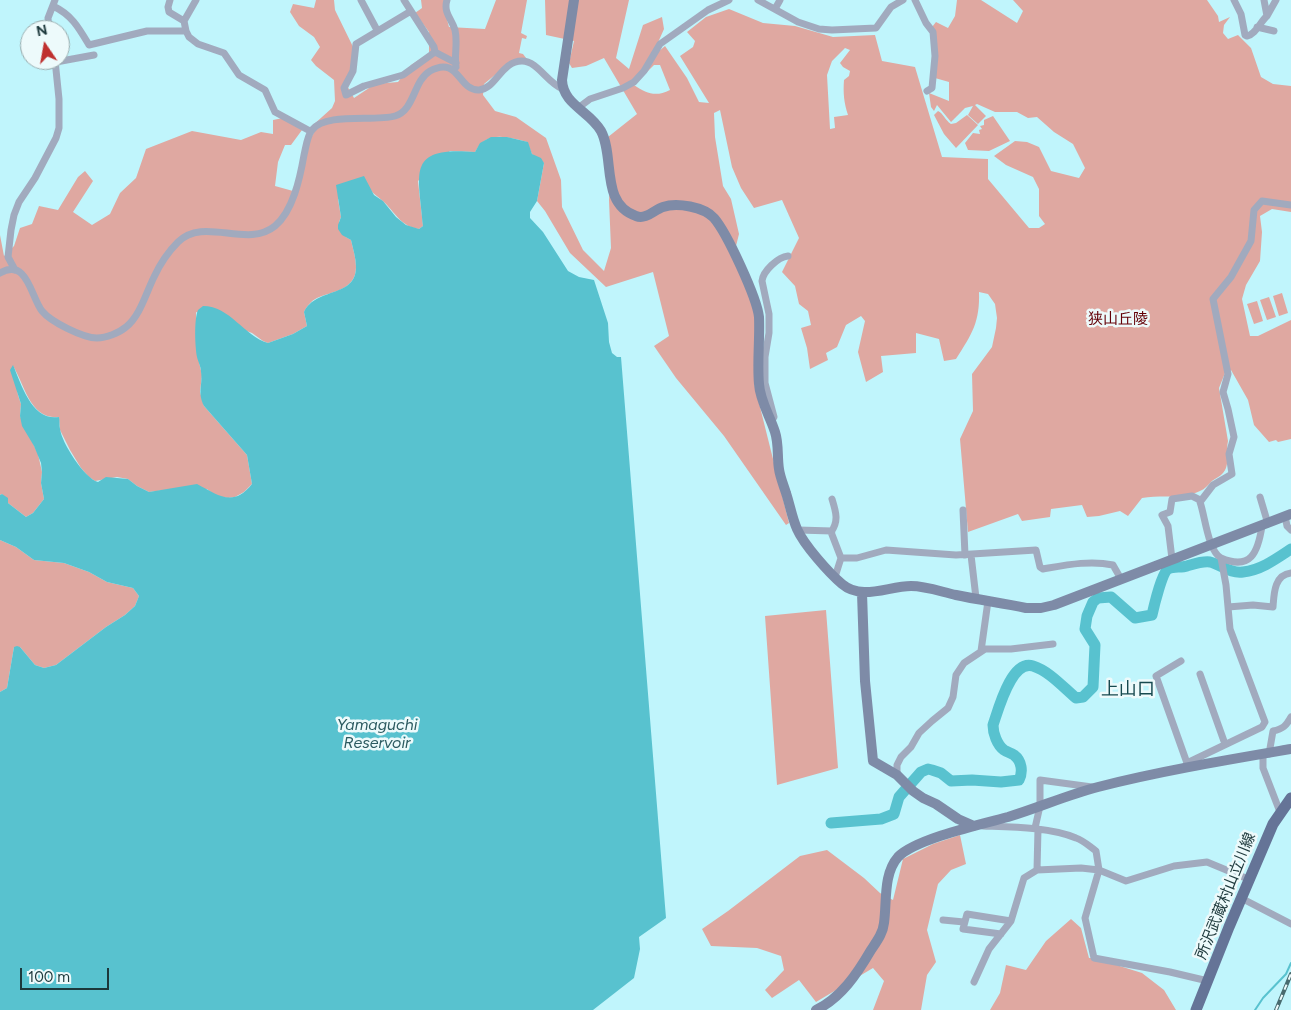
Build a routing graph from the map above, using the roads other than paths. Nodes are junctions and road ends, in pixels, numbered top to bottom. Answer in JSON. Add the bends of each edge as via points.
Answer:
{"nodes":[{"id":1,"x":170,"y":0,"type":"edge"},
{"id":2,"x":196,"y":0,"type":"edge"},
{"id":3,"x":360,"y":0,"type":"edge"},
{"id":4,"x":404,"y":0,"type":"edge"},
{"id":5,"x":447,"y":0,"type":"edge"},
{"id":6,"x":574,"y":0,"type":"edge"},
{"id":7,"x":729,"y":0,"type":"edge"},
{"id":8,"x":758,"y":0,"type":"edge"},
{"id":9,"x":780,"y":0,"type":"edge"},
{"id":10,"x":903,"y":0,"type":"edge"},
{"id":11,"x":915,"y":0,"type":"edge"},
{"id":12,"x":1234,"y":0,"type":"edge"},
{"id":13,"x":1264,"y":0,"type":"edge"},
{"id":14,"x":1276,"y":0,"type":"edge"},
{"id":15,"x":54,"y":3,"type":"edge"},
{"id":16,"x":775,"y":9,"type":"junction"},
{"id":17,"x":411,"y":11,"type":"junction"},
{"id":18,"x":1268,"y":16,"type":"junction"},
{"id":19,"x":48,"y":20,"type":"edge"},
{"id":20,"x":184,"y":21,"type":"junction"},
{"id":21,"x":1258,"y":27,"type":"junction"},
{"id":22,"x":378,"y":30,"type":"junction"},
{"id":23,"x":186,"y":31,"type":"junction"},
{"id":24,"x":1274,"y":31,"type":"dead end"},
{"id":25,"x":435,"y":52,"type":"junction"},
{"id":26,"x":94,"y":55,"type":"dead end"},
{"id":27,"x":70,"y":59,"type":"edge"},
{"id":28,"x":456,"y":63,"type":"junction"},
{"id":29,"x":56,"y":70,"type":"edge"},
{"id":30,"x":458,"y":72,"type":"junction"},
{"id":31,"x":563,"y":88,"type":"junction"},
{"id":32,"x":927,"y":91,"type":"dead end"},
{"id":33,"x":578,"y":108,"type":"junction"},
{"id":34,"x":310,"y":132,"type":"junction"},
{"id":35,"x":1291,"y":205,"type":"edge"},
{"id":36,"x":788,"y":256,"type":"dead end"},
{"id":37,"x":15,"y":270,"type":"junction"},
{"id":38,"x":0,"y":273,"type":"edge"},
{"id":39,"x":771,"y":422,"type":"junction"},
{"id":40,"x":1260,"y":497,"type":"dead end"},
{"id":41,"x":832,"y":499,"type":"dead end"},
{"id":42,"x":1200,"y":500,"type":"junction"},
{"id":43,"x":963,"y":510,"type":"dead end"},
{"id":44,"x":1288,"y":516,"type":"edge"},
{"id":45,"x":1265,"y":525,"type":"junction"},
{"id":46,"x":798,"y":530,"type":"junction"},
{"id":47,"x":1291,"y":530,"type":"edge"},
{"id":48,"x":832,"y":531,"type":"junction"},
{"id":49,"x":1212,"y":544,"type":"junction"},
{"id":50,"x":968,"y":555,"type":"junction"},
{"id":51,"x":842,"y":558,"type":"junction"},
{"id":52,"x":1172,"y":559,"type":"junction"},
{"id":53,"x":1221,"y":560,"type":"junction"},
{"id":54,"x":1291,"y":574,"type":"edge"},
{"id":55,"x":835,"y":577,"type":"junction"},
{"id":56,"x":1121,"y":579,"type":"junction"},
{"id":57,"x":862,"y":593,"type":"junction"},
{"id":58,"x":976,"y":598,"type":"junction"},
{"id":59,"x":988,"y":601,"type":"junction"},
{"id":60,"x":1228,"y":607,"type":"junction"},
{"id":61,"x":1053,"y":644,"type":"dead end"},
{"id":62,"x":981,"y":652,"type":"junction"},
{"id":63,"x":1181,"y":661,"type":"dead end"},
{"id":64,"x":1200,"y":674,"type":"dead end"},
{"id":65,"x":1291,"y":717,"type":"edge"},
{"id":66,"x":1264,"y":726,"type":"junction"},
{"id":67,"x":1273,"y":731,"type":"junction"},
{"id":68,"x":1225,"y":744,"type":"junction"},
{"id":69,"x":1291,"y":750,"type":"edge"},
{"id":70,"x":1266,"y":754,"type":"junction"},
{"id":71,"x":1185,"y":766,"type":"junction"},
{"id":72,"x":901,"y":779,"type":"junction"},
{"id":73,"x":1095,"y":787,"type":"junction"},
{"id":74,"x":1291,"y":798,"type":"edge"},
{"id":75,"x":1040,"y":806,"type":"junction"},
{"id":76,"x":1280,"y":812,"type":"junction"},
{"id":77,"x":974,"y":826,"type":"junction"},
{"id":78,"x":1037,"y":829,"type":"junction"},
{"id":79,"x":1037,"y":870,"type":"junction"},
{"id":80,"x":1098,"y":870,"type":"junction"},
{"id":81,"x":1248,"y":879,"type":"junction"},
{"id":82,"x":1241,"y":898,"type":"junction"},
{"id":83,"x":943,"y":920,"type":"dead end"},
{"id":84,"x":1011,"y":921,"type":"junction"},
{"id":85,"x":964,"y":922,"type":"junction"},
{"id":86,"x":1291,"y":924,"type":"edge"},
{"id":87,"x":1001,"y":934,"type":"junction"},
{"id":88,"x":1208,"y":981,"type":"junction"},
{"id":89,"x":974,"y":982,"type":"dead end"},
{"id":90,"x":816,"y":1010,"type":"edge"},
{"id":91,"x":1196,"y":1010,"type":"edge"}],
"edges":[{"from":1,"to":20,"type":"street","via":[[169,12]]},
{"from":2,"to":20,"type":"street"},
{"from":3,"to":22,"type":"street"},
{"from":4,"to":17,"type":"street"},
{"from":5,"to":28,"type":"street","via":[[448,19],[455,29]]},
{"from":6,"to":31,"type":"street"},
{"from":7,"to":33,"type":"street","via":[[708,10],[660,44],[634,82],[590,99]]},
{"from":8,"to":16,"type":"street"},
{"from":9,"to":16,"type":"street"},
{"from":10,"to":16,"type":"street","via":[[891,7],[876,28],[818,29]]},
{"from":11,"to":32,"type":"street","via":[[933,32],[936,56],[932,88]]},
{"from":12,"to":21,"type":"street","via":[[1245,34],[1251,36]]},
{"from":13,"to":18,"type":"street"},
{"from":14,"to":18,"type":"street"},
{"from":15,"to":19,"type":"street"},
{"from":15,"to":23,"type":"street","via":[[69,15],[89,45],[147,31]]},
{"from":17,"to":22,"type":"street"},
{"from":17,"to":25,"type":"street"},
{"from":18,"to":21,"type":"street"},
{"from":20,"to":23,"type":"street"},
{"from":21,"to":24,"type":"street"},
{"from":22,"to":25,"type":"street","via":[[356,44],[352,70],[344,88],[346,94],[403,75]]},
{"from":23,"to":34,"type":"street","via":[[198,44],[224,53],[239,75],[265,90],[275,112]]},
{"from":25,"to":28,"type":"street"},
{"from":26,"to":27,"type":"street"},
{"from":28,"to":30,"type":"street"},
{"from":29,"to":37,"type":"street","via":[[59,128],[36,178],[14,215],[8,257]]},
{"from":30,"to":31,"type":"street","via":[[465,84],[481,90],[510,64],[524,60]]},
{"from":30,"to":34,"type":"street","via":[[444,67],[430,71],[420,81],[401,113],[324,122]]},
{"from":31,"to":33,"type":"street"},
{"from":33,"to":39,"type":"street","via":[[603,135],[611,186],[627,211],[642,217],[666,206],[696,208],[716,220],[740,264],[758,310],[759,385]]},
{"from":34,"to":37,"type":"street","via":[[296,190],[280,221],[254,234],[206,231],[187,235],[162,262],[133,320],[119,332],[97,338],[49,318],[41,310],[30,285]]},
{"from":35,"to":42,"type":"street","via":[[1262,201],[1254,210],[1250,241],[1231,277],[1213,299],[1228,374],[1223,392],[1234,437],[1230,454],[1232,474],[1213,485]]},
{"from":36,"to":39,"type":"street","via":[[762,276],[769,314],[765,375],[774,417]]},
{"from":37,"to":38,"type":"street"},
{"from":39,"to":46,"type":"street","via":[[777,441],[779,470]]},
{"from":40,"to":45,"type":"street"},
{"from":41,"to":48,"type":"street","via":[[837,516]]},
{"from":42,"to":49,"type":"street"},
{"from":42,"to":52,"type":"street","via":[[1192,496],[1172,499],[1170,512],[1162,515],[1168,526]]},
{"from":43,"to":50,"type":"street"},
{"from":44,"to":45,"type":"street"},
{"from":44,"to":47,"type":"street","via":[[1287,526]]},
{"from":45,"to":49,"type":"street"},
{"from":45,"to":53,"type":"street","via":[[1252,556],[1234,564]]},
{"from":46,"to":48,"type":"street"},
{"from":46,"to":55,"type":"street"},
{"from":48,"to":51,"type":"street"},
{"from":49,"to":52,"type":"street"},
{"from":49,"to":53,"type":"street"},
{"from":50,"to":51,"type":"street","via":[[886,550],[857,558]]},
{"from":50,"to":56,"type":"street","via":[[1036,550],[1043,569],[1106,564],[1113,565]]},
{"from":50,"to":58,"type":"street"},
{"from":51,"to":55,"type":"street"},
{"from":52,"to":56,"type":"street"},
{"from":53,"to":60,"type":"street"},
{"from":54,"to":60,"type":"street","via":[[1279,579],[1274,590],[1273,607]]},
{"from":55,"to":57,"type":"street","via":[[848,588]]},
{"from":56,"to":59,"type":"street","via":[[1040,608]]},
{"from":57,"to":58,"type":"street","via":[[914,586]]},
{"from":57,"to":72,"type":"street","via":[[865,681],[873,761]]},
{"from":58,"to":59,"type":"street"},
{"from":59,"to":62,"type":"street"},
{"from":60,"to":66,"type":"street","via":[[1230,629]]},
{"from":61,"to":62,"type":"street","via":[[985,649]]},
{"from":62,"to":72,"type":"street","via":[[964,663],[956,675],[948,708],[919,734],[901,756],[897,765]]},
{"from":63,"to":71,"type":"street","via":[[1156,676]]},
{"from":64,"to":68,"type":"street"},
{"from":65,"to":67,"type":"street","via":[[1282,729]]},
{"from":66,"to":67,"type":"street"},
{"from":66,"to":68,"type":"street"},
{"from":67,"to":70,"type":"street"},
{"from":68,"to":71,"type":"street"},
{"from":69,"to":70,"type":"street"},
{"from":70,"to":71,"type":"street"},
{"from":70,"to":76,"type":"street","via":[[1263,768]]},
{"from":71,"to":73,"type":"street"},
{"from":72,"to":77,"type":"street","via":[[913,792],[958,820]]},
{"from":73,"to":75,"type":"street"},
{"from":73,"to":75,"type":"street","via":[[1040,780]]},
{"from":74,"to":76,"type":"main road","name":"所沢武蔵村山立川線"},
{"from":75,"to":77,"type":"street"},
{"from":75,"to":78,"type":"street"},
{"from":76,"to":81,"type":"main road","name":"所沢武蔵村山立川線"},
{"from":77,"to":78,"type":"street"},
{"from":77,"to":90,"type":"street","via":[[909,849],[898,858],[889,876],[880,936],[852,980],[830,1002]]},
{"from":78,"to":79,"type":"street"},
{"from":78,"to":80,"type":"street","via":[[1076,838],[1096,851]]},
{"from":79,"to":80,"type":"street"},
{"from":79,"to":84,"type":"street","via":[[1024,878]]},
{"from":80,"to":81,"type":"street","via":[[1126,880],[1174,866],[1206,862]]},
{"from":80,"to":88,"type":"street","via":[[1085,918],[1094,958]]},
{"from":81,"to":82,"type":"main road","name":"所沢武蔵村山立川線"},
{"from":82,"to":86,"type":"street"},
{"from":82,"to":88,"type":"main road","name":"所沢武蔵村山立川線"},
{"from":83,"to":85,"type":"street"},
{"from":84,"to":85,"type":"street","via":[[967,914]]},
{"from":84,"to":87,"type":"street"},
{"from":85,"to":87,"type":"street","via":[[963,929]]},
{"from":87,"to":89,"type":"street","via":[[989,949]]},
{"from":88,"to":91,"type":"main road","name":"所沢武蔵村山立川線"}]}
